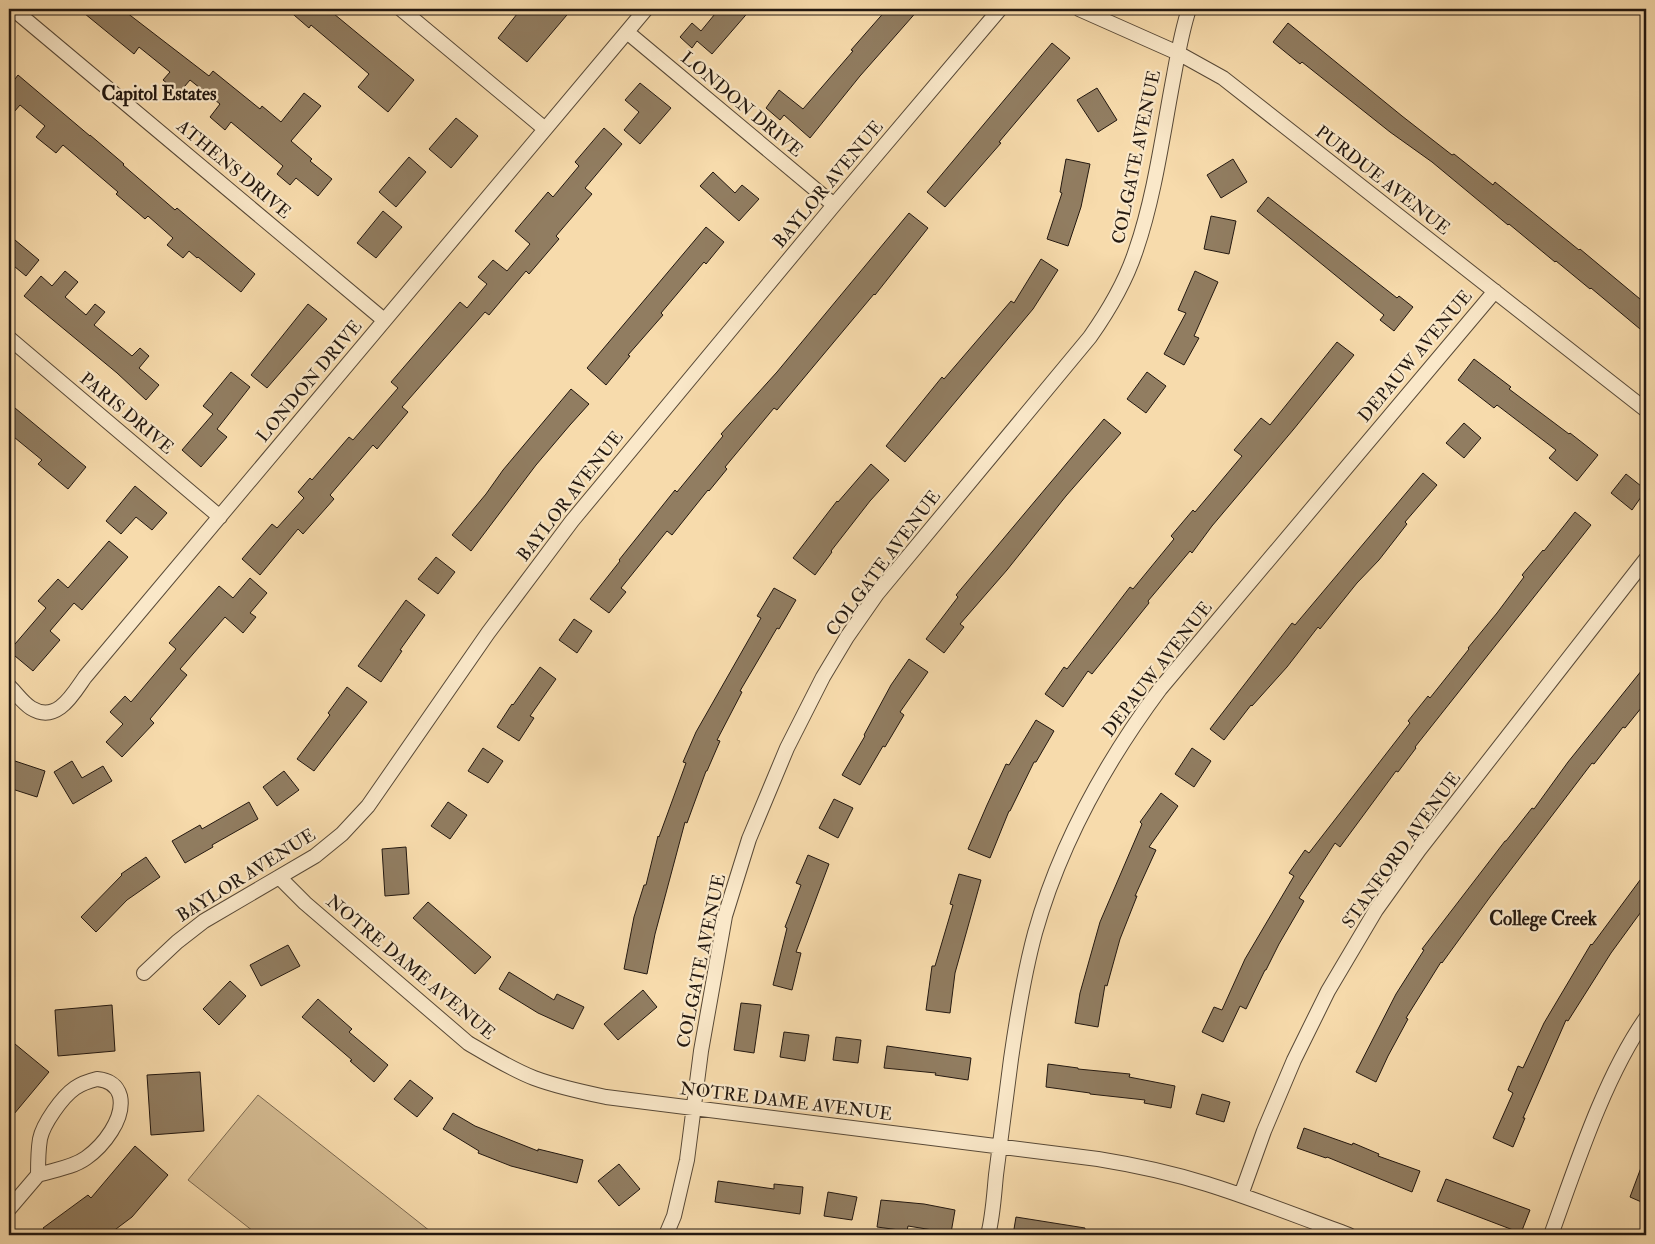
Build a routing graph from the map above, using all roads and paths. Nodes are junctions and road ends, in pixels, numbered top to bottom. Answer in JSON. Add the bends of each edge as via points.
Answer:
{"nodes":[{"id":1,"x":13,"y":9,"type":"edge"},
{"id":2,"x":401,"y":9,"type":"edge"},
{"id":3,"x":646,"y":9,"type":"edge"},
{"id":4,"x":1000,"y":9,"type":"edge"},
{"id":5,"x":1079,"y":9,"type":"edge"},
{"id":6,"x":1189,"y":9,"type":"edge"},
{"id":7,"x":627,"y":32,"type":"junction"},
{"id":8,"x":1178,"y":53,"type":"junction"},
{"id":9,"x":545,"y":129,"type":"junction"},
{"id":10,"x":834,"y":205,"type":"junction"},
{"id":11,"x":1494,"y":291,"type":"junction"},
{"id":12,"x":384,"y":320,"type":"junction"},
{"id":13,"x":9,"y":338,"type":"edge"},
{"id":14,"x":1646,"y":410,"type":"edge"},
{"id":15,"x":220,"y":517,"type":"junction"},
{"id":16,"x":1646,"y":559,"type":"edge"},
{"id":17,"x":9,"y":686,"type":"edge"},
{"id":18,"x":279,"y":877,"type":"junction"},
{"id":19,"x":144,"y":973,"type":"dead end"},
{"id":20,"x":1646,"y":1018,"type":"edge"},
{"id":21,"x":694,"y":1108,"type":"junction"},
{"id":22,"x":1000,"y":1147,"type":"junction"},
{"id":23,"x":38,"y":1175,"type":"junction"},
{"id":24,"x":1242,"y":1195,"type":"junction"},
{"id":25,"x":9,"y":1209,"type":"edge"},
{"id":26,"x":666,"y":1235,"type":"edge"},
{"id":27,"x":988,"y":1235,"type":"edge"},
{"id":28,"x":1348,"y":1235,"type":"edge"},
{"id":29,"x":1551,"y":1235,"type":"edge"}],
"edges":[{"from":1,"to":12,"type":"street","name":"ATHENS DRIVE"},
{"from":2,"to":9,"type":"street"},
{"from":3,"to":7,"type":"street","name":"LONDON DRIVE"},
{"from":4,"to":10,"type":"street","name":"BAYLOR AVENUE"},
{"from":5,"to":8,"type":"street","name":"PURDUE AVENUE"},
{"from":6,"to":8,"type":"street","name":"COLGATE AVENUE"},
{"from":7,"to":9,"type":"street","name":"LONDON DRIVE"},
{"from":7,"to":10,"type":"street","name":"LONDON DRIVE"},
{"from":8,"to":11,"type":"street","name":"PURDUE AVENUE","via":[[1223,78]]},
{"from":8,"to":21,"type":"street","name":"COLGATE AVENUE","via":[[1146,217],[1136,251],[1105,315],[877,594],[823,677],[787,748],[749,839],[725,916]]},
{"from":9,"to":12,"type":"street","name":"LONDON DRIVE"},
{"from":10,"to":18,"type":"street","name":"BAYLOR AVENUE","via":[[572,521],[488,632],[368,806],[342,834],[315,856]]},
{"from":11,"to":14,"type":"street","name":"PURDUE AVENUE"},
{"from":11,"to":22,"type":"street","name":"DEPAUW AVENUE","via":[[1160,689],[1104,771],[1060,860],[1035,934],[1020,1001]]},
{"from":12,"to":15,"type":"street","name":"LONDON DRIVE"},
{"from":13,"to":15,"type":"street","name":"PARIS DRIVE"},
{"from":15,"to":17,"type":"street","name":"LONDON DRIVE","via":[[66,704],[57,710],[39,711],[30,708]]},
{"from":16,"to":24,"type":"street","name":"STANFORD AVENUE","via":[[1376,910],[1328,991],[1294,1060]]},
{"from":18,"to":19,"type":"street","name":"BAYLOR AVENUE","via":[[204,921]]},
{"from":18,"to":21,"type":"street","name":"NOTRE DAME AVENUE","via":[[447,1026],[496,1060],[535,1078],[574,1090]]},
{"from":20,"to":29,"type":"street","via":[[1618,1066],[1599,1108]]},
{"from":21,"to":22,"type":"street","name":"NOTRE DAME AVENUE"},
{"from":21,"to":26,"type":"street","name":"COLGATE AVENUE","via":[[681,1189]]},
{"from":22,"to":24,"type":"street","name":"NOTRE DAME AVENUE","via":[[1142,1167]]},
{"from":22,"to":27,"type":"street","name":"DEPAUW AVENUE"},
{"from":23,"to":23,"type":"street","via":[[79,1163],[114,1128],[121,1103],[113,1084],[97,1079],[86,1081],[74,1088],[50,1116],[40,1140]]},
{"from":23,"to":25,"type":"street"},
{"from":24,"to":28,"type":"street","name":"NOTRE DAME AVENUE"}]}
